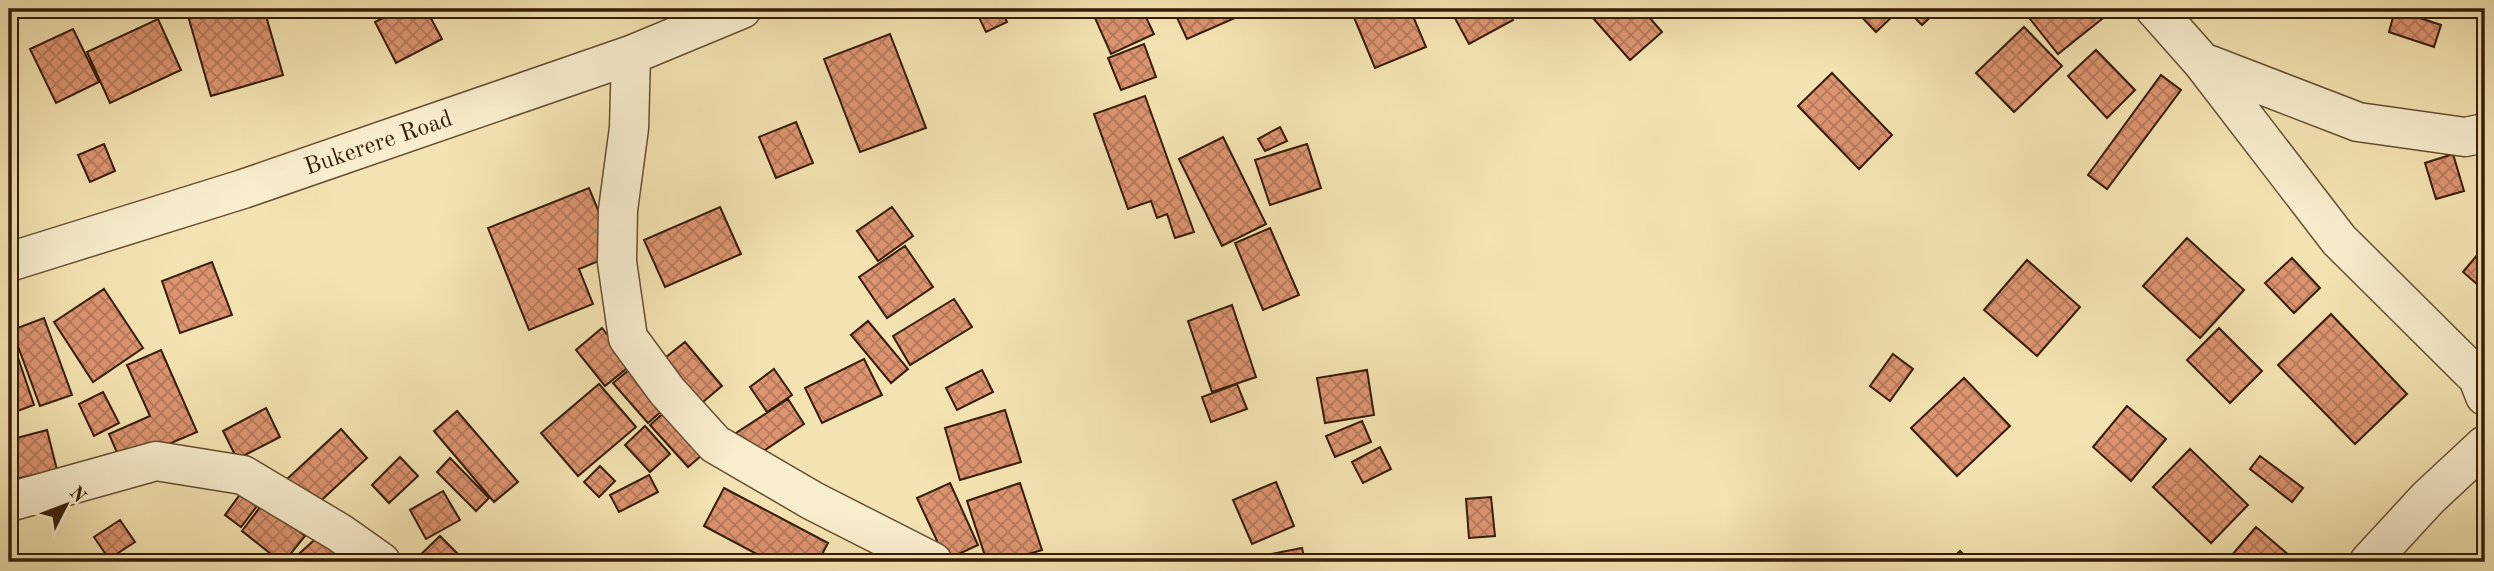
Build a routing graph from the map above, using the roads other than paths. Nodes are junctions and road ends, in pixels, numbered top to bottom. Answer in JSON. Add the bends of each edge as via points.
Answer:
{"nodes":[{"id":1,"x":742,"y":9,"type":"edge"},
{"id":2,"x":2155,"y":9,"type":"edge"},
{"id":3,"x":631,"y":55,"type":"junction"},
{"id":4,"x":2203,"y":62,"type":"junction"},
{"id":5,"x":2485,"y":133,"type":"edge"},
{"id":6,"x":9,"y":262,"type":"edge"},
{"id":7,"x":2485,"y":396,"type":"edge"},
{"id":8,"x":2485,"y":445,"type":"edge"},
{"id":9,"x":9,"y":502,"type":"edge"},
{"id":10,"x":381,"y":562,"type":"edge"},
{"id":11,"x":933,"y":562,"type":"edge"},
{"id":12,"x":2369,"y":562,"type":"edge"}],
"edges":[{"from":1,"to":3,"type":"street","name":"Bukerere Road"},
{"from":2,"to":4,"type":"street"},
{"from":3,"to":6,"type":"street","name":"Bukerere Road","via":[[243,189]]},
{"from":3,"to":11,"type":"street","via":[[617,262],[628,338],[715,444]]},
{"from":4,"to":5,"type":"street","via":[[2358,122],[2465,137]]},
{"from":4,"to":7,"type":"street","via":[[2339,240],[2478,378]]},
{"from":8,"to":12,"type":"street"},
{"from":9,"to":10,"type":"street","via":[[156,461],[231,473],[286,500]]}]}
